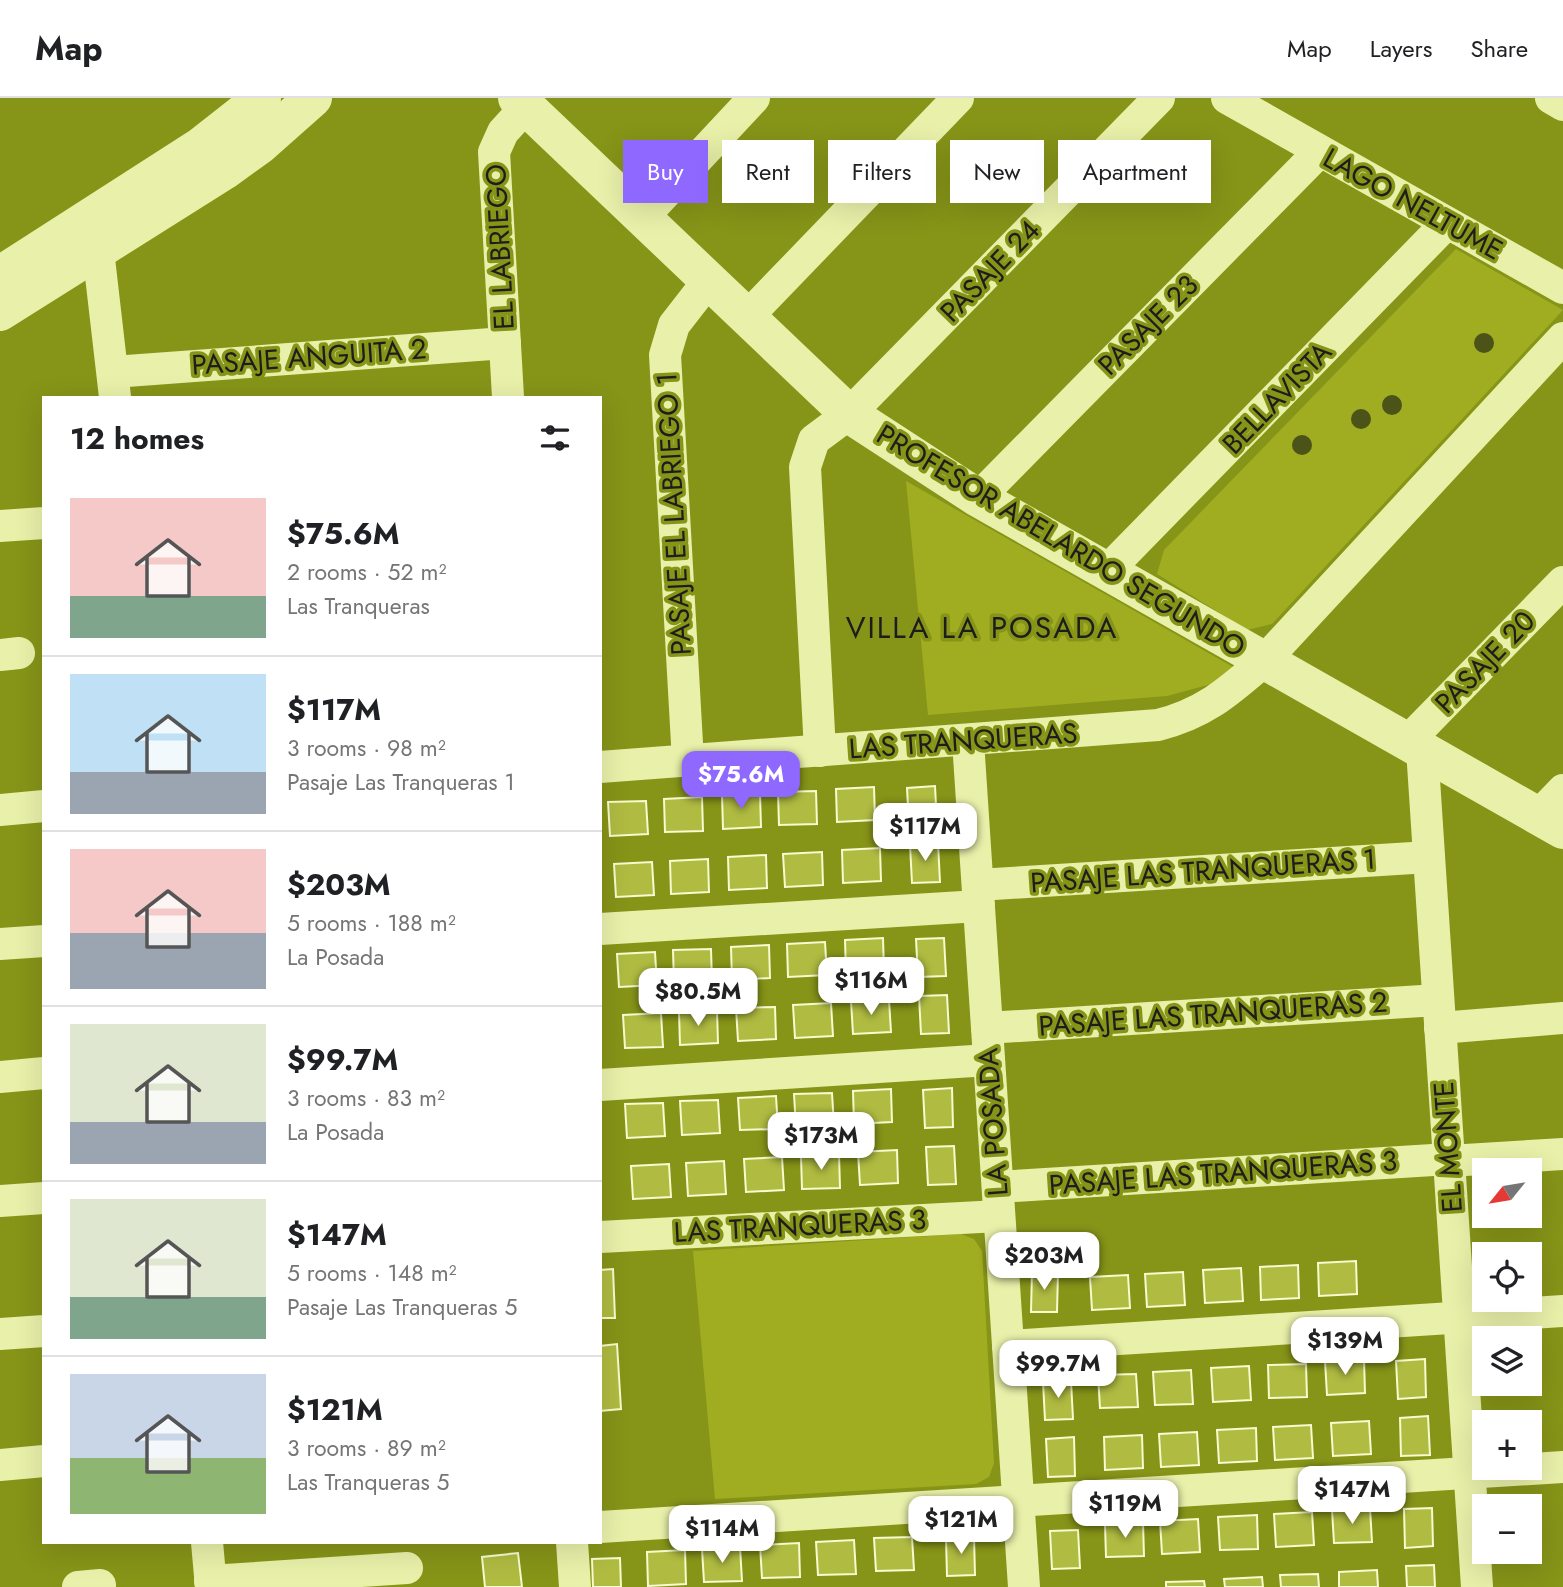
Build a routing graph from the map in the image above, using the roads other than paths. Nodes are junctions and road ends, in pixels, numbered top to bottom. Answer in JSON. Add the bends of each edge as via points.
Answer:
{"nodes":[{"id":1,"x":262,"y":98,"type":"edge"},
{"id":2,"x":313,"y":98,"type":"edge"},
{"id":3,"x":754,"y":98,"type":"edge"},
{"id":4,"x":958,"y":98,"type":"edge"},
{"id":5,"x":1159,"y":98,"type":"edge"},
{"id":6,"x":1227,"y":98,"type":"edge"},
{"id":7,"x":1551,"y":98,"type":"edge"},
{"id":8,"x":533,"y":104,"type":"edge"},
{"id":9,"x":1563,"y":105,"type":"edge"},
{"id":10,"x":1319,"y":152,"type":"junction"},
{"id":11,"x":643,"y":217,"type":"junction"},
{"id":12,"x":1447,"y":223,"type":"junction"},
{"id":13,"x":92,"y":236,"type":"junction"},
{"id":14,"x":0,"y":275,"type":"edge"},
{"id":15,"x":709,"y":280,"type":"junction"},
{"id":16,"x":1563,"y":288,"type":"edge"},
{"id":17,"x":0,"y":312,"type":"edge"},
{"id":18,"x":747,"y":317,"type":"junction"},
{"id":19,"x":1563,"y":338,"type":"edge"},
{"id":20,"x":505,"y":342,"type":"junction"},
{"id":21,"x":114,"y":385,"type":"edge"},
{"id":22,"x":508,"y":396,"type":"edge"},
{"id":23,"x":849,"y":414,"type":"junction"},
{"id":24,"x":978,"y":498,"type":"junction"},
{"id":25,"x":42,"y":523,"type":"edge"},
{"id":26,"x":0,"y":526,"type":"edge"},
{"id":27,"x":1106,"y":572,"type":"junction"},
{"id":28,"x":1563,"y":582,"type":"edge"},
{"id":29,"x":1264,"y":661,"type":"junction"},
{"id":30,"x":968,"y":741,"type":"junction"},
{"id":31,"x":1414,"y":746,"type":"junction"},
{"id":32,"x":820,"y":751,"type":"junction"},
{"id":33,"x":688,"y":761,"type":"junction"},
{"id":34,"x":602,"y":767,"type":"edge"},
{"id":35,"x":42,"y":806,"type":"edge"},
{"id":36,"x":0,"y":810,"type":"edge"},
{"id":37,"x":1555,"y":812,"type":"edge"},
{"id":38,"x":1429,"y":857,"type":"junction"},
{"id":39,"x":978,"y":896,"type":"junction"},
{"id":40,"x":602,"y":929,"type":"edge"},
{"id":41,"x":42,"y":941,"type":"edge"},
{"id":42,"x":0,"y":944,"type":"edge"},
{"id":43,"x":1439,"y":1014,"type":"junction"},
{"id":44,"x":1563,"y":1018,"type":"edge"},
{"id":45,"x":987,"y":1028,"type":"junction"},
{"id":46,"x":989,"y":1060,"type":"junction"},
{"id":47,"x":42,"y":1073,"type":"edge"},
{"id":48,"x":0,"y":1077,"type":"edge"},
{"id":49,"x":602,"y":1084,"type":"edge"},
{"id":50,"x":1563,"y":1154,"type":"edge"},
{"id":51,"x":1449,"y":1160,"type":"junction"},
{"id":52,"x":42,"y":1198,"type":"edge"},
{"id":53,"x":0,"y":1201,"type":"edge"},
{"id":54,"x":998,"y":1201,"type":"junction"},
{"id":55,"x":602,"y":1237,"type":"edge"},
{"id":56,"x":1563,"y":1311,"type":"edge"},
{"id":57,"x":1459,"y":1318,"type":"junction"},
{"id":58,"x":42,"y":1331,"type":"edge"},
{"id":59,"x":0,"y":1334,"type":"edge"},
{"id":60,"x":1008,"y":1346,"type":"junction"},
{"id":61,"x":42,"y":1461,"type":"edge"},
{"id":62,"x":0,"y":1465,"type":"edge"},
{"id":63,"x":1563,"y":1467,"type":"edge"},
{"id":64,"x":1469,"y":1473,"type":"junction"},
{"id":65,"x":1018,"y":1501,"type":"junction"},
{"id":66,"x":602,"y":1527,"type":"edge"},
{"id":67,"x":207,"y":1544,"type":"edge"},
{"id":68,"x":572,"y":1544,"type":"edge"},
{"id":69,"x":407,"y":1568,"type":"dead end"},
{"id":70,"x":210,"y":1584,"type":"edge"},
{"id":71,"x":575,"y":1587,"type":"edge"},
{"id":72,"x":1024,"y":1587,"type":"edge"},
{"id":73,"x":1477,"y":1587,"type":"edge"}],
"edges":[{"from":1,"to":13,"type":"street"},
{"from":2,"to":13,"type":"street","via":[[224,171]]},
{"from":3,"to":11,"type":"street"},
{"from":4,"to":18,"type":"street"},
{"from":5,"to":23,"type":"street","name":"PASAJE 24"},
{"from":6,"to":10,"type":"street","name":"LAGO NELTUME"},
{"from":7,"to":9,"type":"street"},
{"from":8,"to":11,"type":"street","name":"PROFESOR ABELARDO SEGUNDO"},
{"from":8,"to":20,"type":"street","name":"EL LABRIEGO","via":[[503,132],[494,152]]},
{"from":10,"to":12,"type":"street","name":"LAGO NELTUME"},
{"from":10,"to":24,"type":"street","name":"PASAJE 23"},
{"from":11,"to":15,"type":"street","name":"PROFESOR ABELARDO SEGUNDO"},
{"from":12,"to":16,"type":"street","name":"LAGO NELTUME"},
{"from":12,"to":27,"type":"street","name":"BELLAVISTA"},
{"from":13,"to":14,"type":"street"},
{"from":13,"to":17,"type":"street"},
{"from":13,"to":21,"type":"street"},
{"from":15,"to":18,"type":"street","name":"PROFESOR ABELARDO SEGUNDO"},
{"from":15,"to":33,"type":"street","name":"PASAJE EL LABRIEGO 1","via":[[674,325],[665,355]]},
{"from":18,"to":23,"type":"street","name":"PROFESOR ABELARDO SEGUNDO"},
{"from":19,"to":29,"type":"street"},
{"from":20,"to":21,"type":"street","name":"PASAJE ANGUITA 2"},
{"from":20,"to":22,"type":"street","name":"EL LABRIEGO"},
{"from":23,"to":24,"type":"street","name":"PROFESOR ABELARDO SEGUNDO"},
{"from":23,"to":32,"type":"street","name":"PASAJE 24","via":[[814,440],[804,467]]},
{"from":24,"to":27,"type":"street","name":"PROFESOR ABELARDO SEGUNDO"},
{"from":25,"to":26,"type":"street"},
{"from":27,"to":29,"type":"street","name":"PROFESOR ABELARDO SEGUNDO"},
{"from":28,"to":31,"type":"street","name":"PASAJE 20"},
{"from":29,"to":30,"type":"street","name":"LAS TRANQUERAS","via":[[1218,702],[1158,726]]},
{"from":29,"to":31,"type":"street","name":"PROFESOR ABELARDO SEGUNDO"},
{"from":30,"to":32,"type":"street","name":"LAS TRANQUERAS"},
{"from":30,"to":39,"type":"street","name":"LA POSADA"},
{"from":31,"to":37,"type":"street","name":"PROFESOR ABELARDO SEGUNDO"},
{"from":31,"to":38,"type":"street","name":"EL MONTE"},
{"from":32,"to":33,"type":"street","name":"LAS TRANQUERAS"},
{"from":33,"to":34,"type":"street","name":"LAS TRANQUERAS"},
{"from":35,"to":36,"type":"street"},
{"from":38,"to":39,"type":"street","name":"PASAJE LAS TRANQUERAS 1"},
{"from":38,"to":43,"type":"street","name":"EL MONTE"},
{"from":39,"to":40,"type":"street","name":"PASAJE LAS TRANQUERAS 1"},
{"from":39,"to":45,"type":"street","name":"LA POSADA"},
{"from":41,"to":42,"type":"street"},
{"from":43,"to":44,"type":"street","name":"PASAJE LAS TRANQUERAS 2"},
{"from":43,"to":45,"type":"street","name":"PASAJE LAS TRANQUERAS 2"},
{"from":43,"to":51,"type":"street","name":"EL MONTE"},
{"from":45,"to":46,"type":"street","name":"LA POSADA"},
{"from":46,"to":49,"type":"street"},
{"from":46,"to":54,"type":"street","name":"LA POSADA"},
{"from":47,"to":48,"type":"street"},
{"from":50,"to":51,"type":"street","name":"PASAJE LAS TRANQUERAS 3"},
{"from":51,"to":54,"type":"street","name":"PASAJE LAS TRANQUERAS 3"},
{"from":51,"to":57,"type":"street","name":"EL MONTE"},
{"from":52,"to":53,"type":"street"},
{"from":54,"to":55,"type":"street","name":"LAS TRANQUERAS 3"},
{"from":54,"to":60,"type":"street","name":"LA POSADA"},
{"from":56,"to":57,"type":"street"},
{"from":57,"to":60,"type":"street"},
{"from":57,"to":64,"type":"street","name":"EL MONTE"},
{"from":58,"to":59,"type":"street"},
{"from":60,"to":65,"type":"street","name":"LA POSADA"},
{"from":61,"to":62,"type":"street"},
{"from":63,"to":64,"type":"street"},
{"from":64,"to":65,"type":"street"},
{"from":64,"to":73,"type":"street","name":"EL MONTE"},
{"from":65,"to":66,"type":"street"},
{"from":65,"to":72,"type":"street","name":"LA POSADA"},
{"from":67,"to":70,"type":"street"},
{"from":68,"to":71,"type":"street"},
{"from":69,"to":70,"type":"street"}]}
